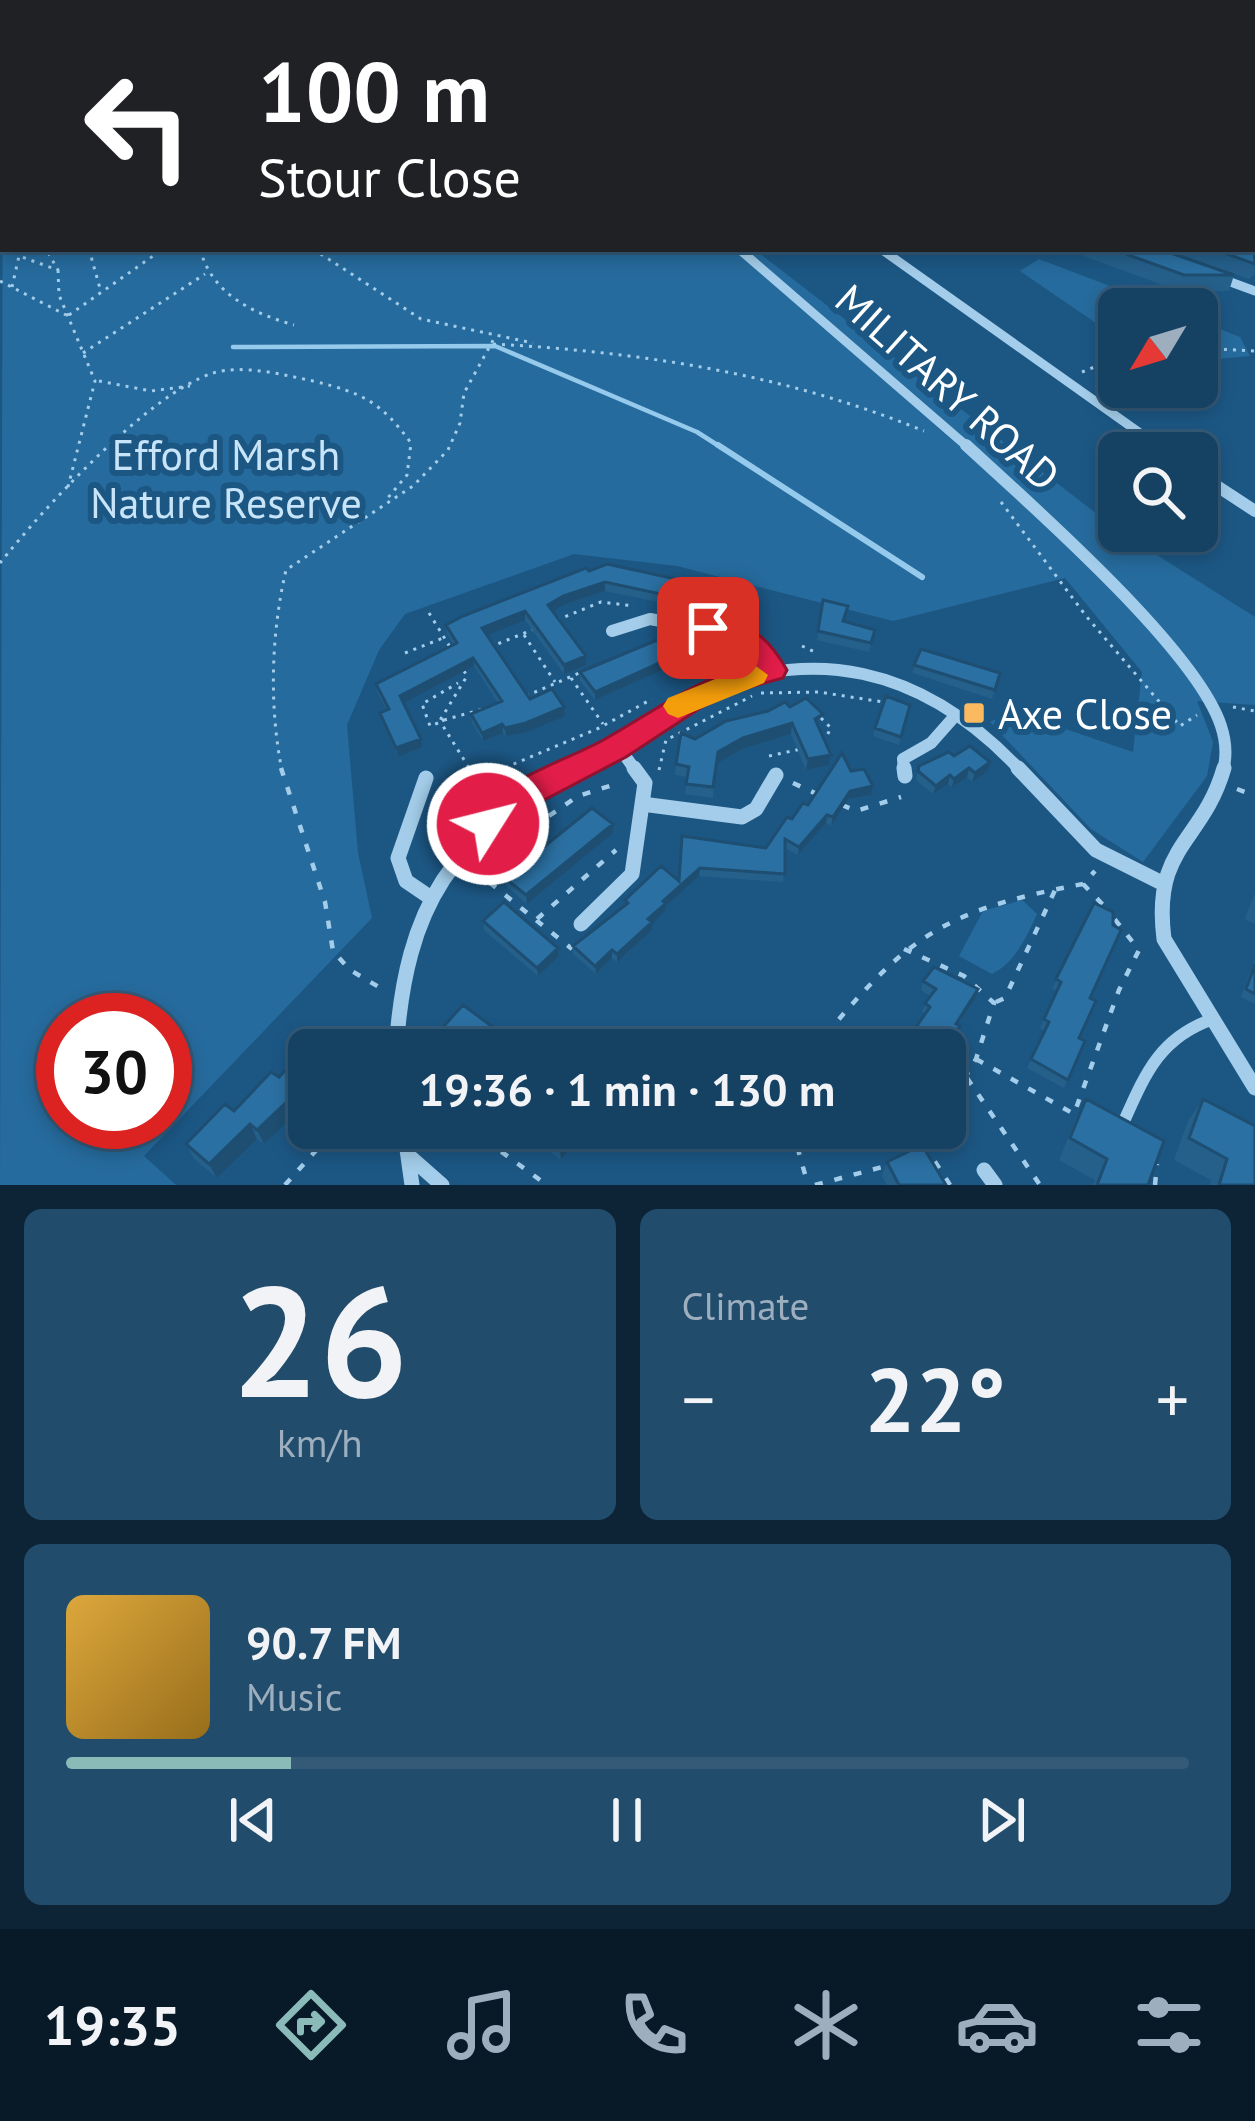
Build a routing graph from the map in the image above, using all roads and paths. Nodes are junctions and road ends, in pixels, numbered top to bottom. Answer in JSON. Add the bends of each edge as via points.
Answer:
{"nodes":[{"id":1,"x":48,"y":252,"type":"edge"},
{"id":2,"x":90,"y":252,"type":"edge"},
{"id":3,"x":159,"y":252,"type":"edge"},
{"id":4,"x":201,"y":252,"type":"edge"},
{"id":5,"x":318,"y":252,"type":"edge"},
{"id":6,"x":743,"y":252,"type":"edge"},
{"id":7,"x":885,"y":252,"type":"edge"},
{"id":8,"x":58,"y":270,"type":"junction"},
{"id":9,"x":1196,"y":270,"type":"edge"},
{"id":10,"x":205,"y":274,"type":"junction"},
{"id":11,"x":0,"y":281,"type":"edge"},
{"id":12,"x":12,"y":287,"type":"junction"},
{"id":13,"x":1255,"y":291,"type":"edge"},
{"id":14,"x":101,"y":294,"type":"junction"},
{"id":15,"x":68,"y":316,"type":"junction"},
{"id":16,"x":295,"y":325,"type":"dead end"},
{"id":17,"x":496,"y":334,"type":"junction"},
{"id":18,"x":492,"y":345,"type":"junction"},
{"id":19,"x":540,"y":345,"type":"junction"},
{"id":20,"x":1218,"y":349,"type":"edge"},
{"id":21,"x":1255,"y":352,"type":"edge"},
{"id":22,"x":82,"y":354,"type":"junction"},
{"id":23,"x":1098,"y":365,"type":"edge"},
{"id":24,"x":1064,"y":379,"type":"junction"},
{"id":25,"x":95,"y":380,"type":"junction"},
{"id":26,"x":192,"y":386,"type":"junction"},
{"id":27,"x":1138,"y":432,"type":"edge"},
{"id":28,"x":936,"y":436,"type":"dead end"},
{"id":29,"x":1218,"y":487,"type":"edge"},
{"id":30,"x":68,"y":489,"type":"junction"},
{"id":31,"x":991,"y":489,"type":"dead end"},
{"id":32,"x":381,"y":506,"type":"junction"},
{"id":33,"x":1255,"y":511,"type":"edge"},
{"id":34,"x":0,"y":563,"type":"edge"},
{"id":35,"x":429,"y":613,"type":"dead end"},
{"id":36,"x":650,"y":619,"type":"junction"},
{"id":37,"x":612,"y":631,"type":"dead end"},
{"id":38,"x":523,"y":634,"type":"junction"},
{"id":39,"x":688,"y":634,"type":"edge"},
{"id":40,"x":444,"y":638,"type":"junction"},
{"id":41,"x":479,"y":651,"type":"edge"},
{"id":42,"x":405,"y":652,"type":"dead end"},
{"id":43,"x":588,"y":669,"type":"edge"},
{"id":44,"x":768,"y":672,"type":"junction"},
{"id":45,"x":570,"y":677,"type":"junction"},
{"id":46,"x":728,"y":682,"type":"junction"},
{"id":47,"x":459,"y":683,"type":"junction"},
{"id":48,"x":556,"y":683,"type":"junction"},
{"id":49,"x":795,"y":692,"type":"junction"},
{"id":50,"x":663,"y":695,"type":"dead end"},
{"id":51,"x":523,"y":697,"type":"edge"},
{"id":52,"x":801,"y":698,"type":"edge"},
{"id":53,"x":892,"y":704,"type":"edge"},
{"id":54,"x":1214,"y":704,"type":"junction"},
{"id":55,"x":494,"y":707,"type":"edge"},
{"id":56,"x":1255,"y":711,"type":"edge"},
{"id":57,"x":816,"y":713,"type":"edge"},
{"id":58,"x":954,"y":717,"type":"junction"},
{"id":59,"x":442,"y":721,"type":"junction"},
{"id":60,"x":604,"y":726,"type":"junction"},
{"id":61,"x":821,"y":745,"type":"edge"},
{"id":62,"x":618,"y":746,"type":"junction"},
{"id":63,"x":810,"y":747,"type":"edge"},
{"id":64,"x":776,"y":776,"type":"junction"},
{"id":65,"x":904,"y":776,"type":"joint"},
{"id":66,"x":426,"y":778,"type":"dead end"},
{"id":67,"x":481,"y":778,"type":"junction"},
{"id":68,"x":645,"y":782,"type":"junction"},
{"id":69,"x":816,"y":794,"type":"edge"},
{"id":70,"x":836,"y":802,"type":"edge"},
{"id":71,"x":642,"y":805,"type":"junction"},
{"id":72,"x":480,"y":833,"type":"junction"},
{"id":73,"x":635,"y":850,"type":"junction"},
{"id":74,"x":1112,"y":861,"type":"junction"},
{"id":75,"x":1083,"y":884,"type":"junction"},
{"id":76,"x":1162,"y":884,"type":"junction"},
{"id":77,"x":1055,"y":887,"type":"junction"},
{"id":78,"x":431,"y":898,"type":"junction"},
{"id":79,"x":581,"y":924,"type":"dead end"},
{"id":80,"x":904,"y":949,"type":"junction"},
{"id":81,"x":398,"y":997,"type":"junction"},
{"id":82,"x":994,"y":1003,"type":"junction"},
{"id":83,"x":1214,"y":1019,"type":"junction"},
{"id":84,"x":397,"y":1029,"type":"edge"},
{"id":85,"x":830,"y":1029,"type":"edge"},
{"id":86,"x":976,"y":1059,"type":"junction"},
{"id":87,"x":1250,"y":1069,"type":"edge"},
{"id":88,"x":967,"y":1078,"type":"joint"},
{"id":89,"x":1255,"y":1088,"type":"edge"},
{"id":90,"x":1074,"y":1114,"type":"junction"},
{"id":91,"x":1124,"y":1119,"type":"edge"},
{"id":92,"x":1088,"y":1123,"type":"edge"},
{"id":93,"x":317,"y":1149,"type":"edge"},
{"id":94,"x":406,"y":1149,"type":"edge"},
{"id":95,"x":498,"y":1149,"type":"edge"},
{"id":96,"x":799,"y":1149,"type":"edge"},
{"id":97,"x":914,"y":1149,"type":"edge"},
{"id":98,"x":927,"y":1149,"type":"edge"},
{"id":99,"x":910,"y":1152,"type":"edge"},
{"id":100,"x":407,"y":1154,"type":"junction"},
{"id":101,"x":1155,"y":1160,"type":"edge"},
{"id":102,"x":898,"y":1161,"type":"edge"},
{"id":103,"x":540,"y":1180,"type":"dead end"},
{"id":104,"x":285,"y":1185,"type":"edge"},
{"id":105,"x":412,"y":1185,"type":"edge"},
{"id":106,"x":442,"y":1185,"type":"edge"},
{"id":107,"x":811,"y":1185,"type":"edge"},
{"id":108,"x":950,"y":1185,"type":"edge"},
{"id":109,"x":1040,"y":1185,"type":"edge"},
{"id":110,"x":1155,"y":1185,"type":"edge"}],
"edges":[{"from":1,"to":8,"type":"path"},
{"from":2,"to":14,"type":"path"},
{"from":3,"to":14,"type":"path"},
{"from":4,"to":10,"type":"path"},
{"from":5,"to":17,"type":"path","via":[[421,319]]},
{"from":6,"to":54,"type":"street","name":"MILITARY ROAD","via":[[964,440],[1151,628]]},
{"from":7,"to":24,"type":"street"},
{"from":8,"to":12,"type":"path","via":[[19,256]]},
{"from":8,"to":15,"type":"path"},
{"from":9,"to":13,"type":"street"},
{"from":10,"to":16,"type":"path","via":[[262,316]]},
{"from":10,"to":22,"type":"path"},
{"from":11,"to":12,"type":"path"},
{"from":12,"to":15,"type":"path"},
{"from":14,"to":15,"type":"path"},
{"from":15,"to":22,"type":"path"},
{"from":17,"to":18,"type":"path"},
{"from":17,"to":19,"type":"path"},
{"from":18,"to":19,"type":"path"},
{"from":18,"to":32,"type":"path","via":[[464,393],[448,450]]},
{"from":19,"to":28,"type":"path","via":[[783,381]]},
{"from":20,"to":21,"type":"path"},
{"from":22,"to":25,"type":"path"},
{"from":23,"to":24,"type":"path"},
{"from":24,"to":27,"type":"street"},
{"from":25,"to":26,"type":"path","via":[[151,391]]},
{"from":25,"to":30,"type":"path"},
{"from":26,"to":30,"type":"path"},
{"from":26,"to":32,"type":"path","via":[[214,372],[247,372],[326,384],[382,406],[411,443],[407,475]]},
{"from":29,"to":33,"type":"street"},
{"from":30,"to":34,"type":"path"},
{"from":31,"to":54,"type":"path","via":[[1180,727]]},
{"from":32,"to":81,"type":"path","via":[[286,570],[274,692],[280,767],[334,951],[350,970]]},
{"from":35,"to":40,"type":"path"},
{"from":36,"to":37,"type":"street"},
{"from":36,"to":38,"type":"path","via":[[649,608],[602,602]]},
{"from":36,"to":44,"type":"street","via":[[743,636],[758,646]]},
{"from":38,"to":41,"type":"path"},
{"from":38,"to":48,"type":"path"},
{"from":39,"to":46,"type":"path"},
{"from":40,"to":42,"type":"path"},
{"from":40,"to":47,"type":"path","via":[[467,676]]},
{"from":43,"to":45,"type":"path"},
{"from":44,"to":46,"type":"street"},
{"from":44,"to":49,"type":"path","via":[[762,686]]},
{"from":44,"to":58,"type":"street","via":[[833,664],[907,689]]},
{"from":45,"to":48,"type":"path"},
{"from":45,"to":60,"type":"path"},
{"from":46,"to":62,"type":"street"},
{"from":47,"to":59,"type":"path"},
{"from":47,"to":59,"type":"path","via":[[422,704],[430,726]]},
{"from":48,"to":51,"type":"path"},
{"from":49,"to":52,"type":"path"},
{"from":49,"to":53,"type":"path"},
{"from":49,"to":68,"type":"path","via":[[755,694],[666,740],[658,776]]},
{"from":50,"to":60,"type":"path"},
{"from":54,"to":56,"type":"path"},
{"from":54,"to":76,"type":"street","via":[[1226,748],[1219,782]]},
{"from":55,"to":59,"type":"path"},
{"from":57,"to":61,"type":"path","via":[[831,728]]},
{"from":58,"to":65,"type":"street","via":[[932,743],[903,759]]},
{"from":58,"to":74,"type":"street"},
{"from":59,"to":67,"type":"path"},
{"from":60,"to":67,"type":"path"},
{"from":62,"to":68,"type":"street"},
{"from":62,"to":72,"type":"street","via":[[520,798]]},
{"from":63,"to":64,"type":"path","via":[[769,756]]},
{"from":64,"to":69,"type":"path"},
{"from":64,"to":71,"type":"street","via":[[757,809],[742,817]]},
{"from":65,"to":70,"type":"path","via":[[901,796],[856,812]]},
{"from":66,"to":78,"type":"street","via":[[398,858],[406,881]]},
{"from":67,"to":72,"type":"path"},
{"from":68,"to":71,"type":"street"},
{"from":68,"to":73,"type":"path","via":[[578,796],[472,869],[536,920],[621,845]]},
{"from":71,"to":73,"type":"street"},
{"from":72,"to":78,"type":"street"},
{"from":73,"to":79,"type":"street","via":[[632,874]]},
{"from":74,"to":75,"type":"path"},
{"from":74,"to":76,"type":"street"},
{"from":75,"to":77,"type":"path"},
{"from":75,"to":90,"type":"path","via":[[1139,950],[1111,1004]]},
{"from":76,"to":83,"type":"street","via":[[1164,939]]},
{"from":77,"to":80,"type":"path","via":[[964,913]]},
{"from":77,"to":82,"type":"path","via":[[1005,998]]},
{"from":78,"to":81,"type":"street"},
{"from":80,"to":82,"type":"path","via":[[937,959]]},
{"from":80,"to":85,"type":"path"},
{"from":81,"to":84,"type":"street"},
{"from":82,"to":86,"type":"path"},
{"from":83,"to":87,"type":"street"},
{"from":83,"to":91,"type":"lane","via":[[1160,1045]]},
{"from":86,"to":88,"type":"path"},
{"from":86,"to":90,"type":"path"},
{"from":87,"to":89,"type":"street"},
{"from":88,"to":109,"type":"path"},
{"from":90,"to":92,"type":"path"},
{"from":93,"to":104,"type":"path"},
{"from":94,"to":100,"type":"street"},
{"from":95,"to":103,"type":"path"},
{"from":96,"to":107,"type":"path"},
{"from":97,"to":99,"type":"path"},
{"from":98,"to":108,"type":"path"},
{"from":100,"to":105,"type":"street"},
{"from":100,"to":106,"type":"street"},
{"from":101,"to":110,"type":"path"},
{"from":102,"to":107,"type":"path"}]}
